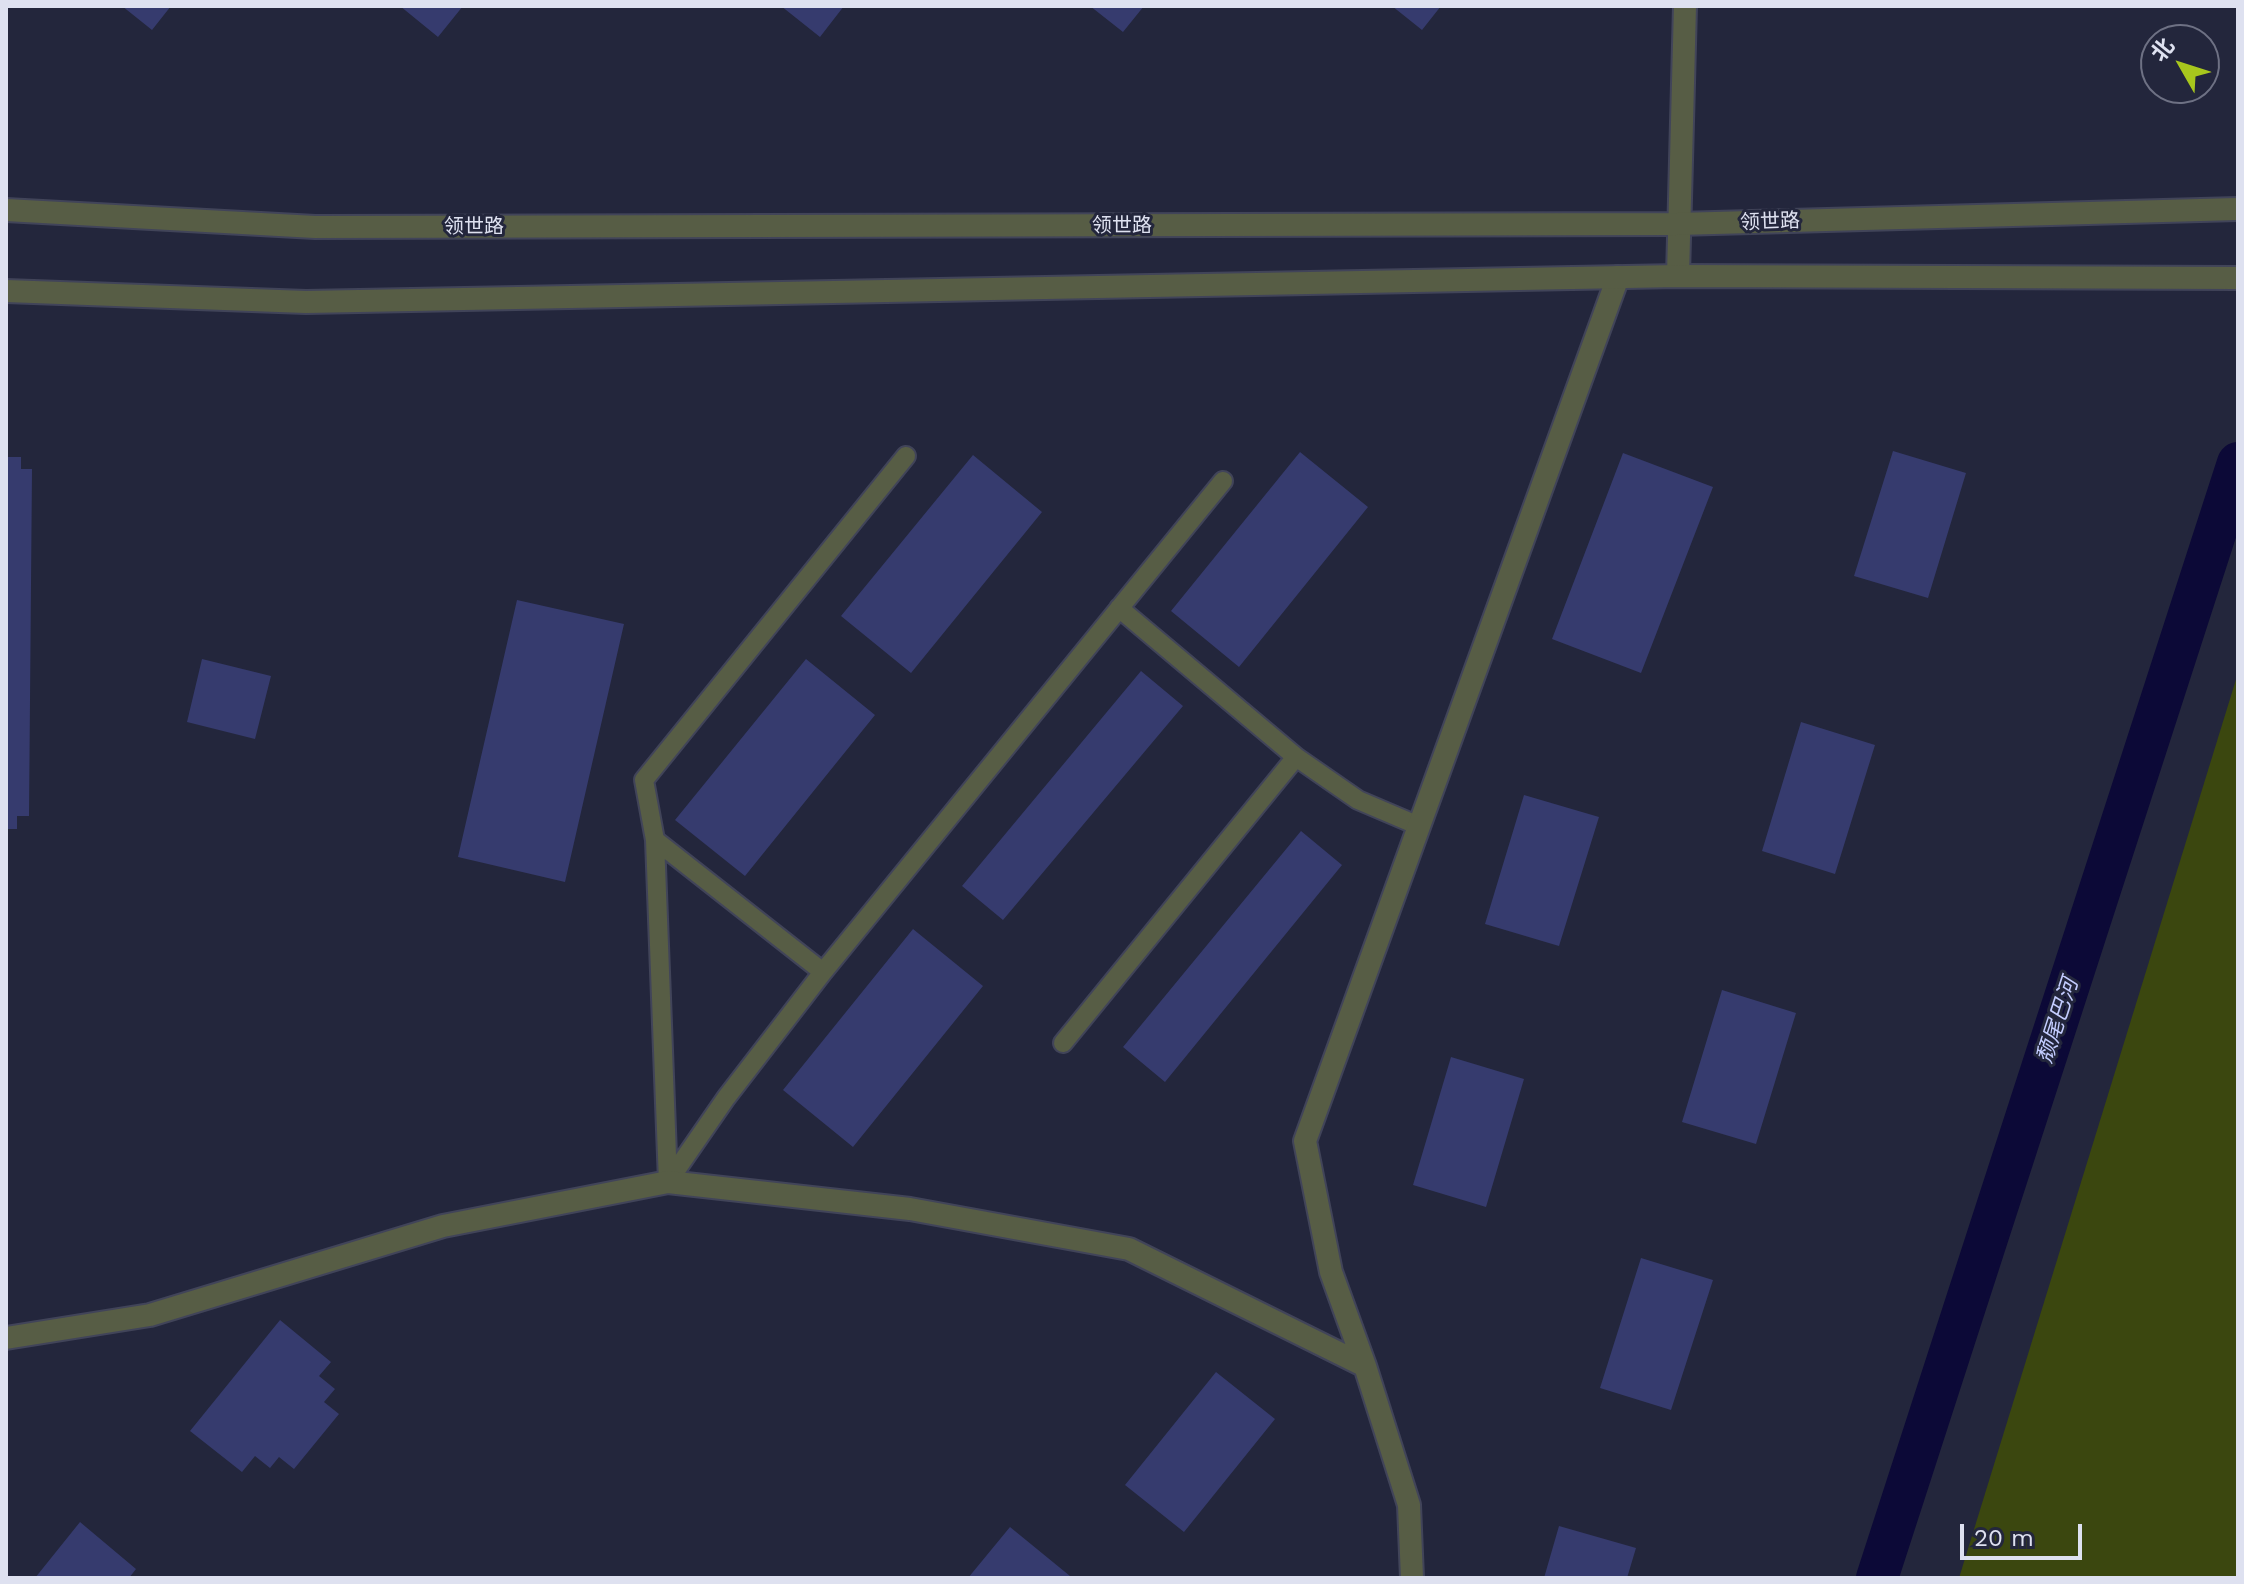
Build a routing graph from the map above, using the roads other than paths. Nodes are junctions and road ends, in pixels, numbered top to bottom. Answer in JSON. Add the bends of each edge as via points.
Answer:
{"nodes":[{"id":1,"x":1685,"y":6,"type":"edge"},
{"id":2,"x":2238,"y":209,"type":"edge"},
{"id":3,"x":6,"y":210,"type":"edge"},
{"id":4,"x":1677,"y":224,"type":"junction"},
{"id":5,"x":1678,"y":276,"type":"junction"},
{"id":6,"x":1618,"y":277,"type":"junction"},
{"id":7,"x":2236,"y":278,"type":"edge"},
{"id":8,"x":6,"y":291,"type":"edge"},
{"id":9,"x":906,"y":456,"type":"dead end"},
{"id":10,"x":1223,"y":481,"type":"dead end"},
{"id":11,"x":1119,"y":608,"type":"junction"},
{"id":12,"x":1296,"y":757,"type":"junction"},
{"id":13,"x":1419,"y":826,"type":"junction"},
{"id":14,"x":655,"y":840,"type":"junction"},
{"id":15,"x":823,"y":972,"type":"junction"},
{"id":16,"x":1063,"y":1043,"type":"dead end"},
{"id":17,"x":668,"y":1182,"type":"junction"},
{"id":18,"x":6,"y":1338,"type":"edge"},
{"id":19,"x":1365,"y":1366,"type":"junction"},
{"id":20,"x":1412,"y":1578,"type":"edge"}],
"edges":[{"from":1,"to":4,"type":"street"},
{"from":2,"to":4,"type":"street","name":"领世路"},
{"from":3,"to":4,"type":"street","name":"领世路","via":[[315,227]]},
{"from":4,"to":5,"type":"street"},
{"from":5,"to":6,"type":"street"},
{"from":5,"to":7,"type":"street"},
{"from":6,"to":8,"type":"street","via":[[306,302]]},
{"from":6,"to":13,"type":"street"},
{"from":9,"to":14,"type":"lane","via":[[644,780]]},
{"from":10,"to":11,"type":"lane"},
{"from":11,"to":12,"type":"lane"},
{"from":11,"to":15,"type":"lane"},
{"from":12,"to":13,"type":"lane","via":[[1358,800]]},
{"from":12,"to":16,"type":"lane"},
{"from":13,"to":19,"type":"street","via":[[1305,1141],[1331,1272]]},
{"from":14,"to":15,"type":"lane"},
{"from":14,"to":17,"type":"lane"},
{"from":15,"to":17,"type":"lane"},
{"from":17,"to":18,"type":"street","via":[[443,1226],[150,1315]]},
{"from":17,"to":19,"type":"street","via":[[910,1209],[1129,1249]]},
{"from":19,"to":20,"type":"street","via":[[1409,1505]]}]}
